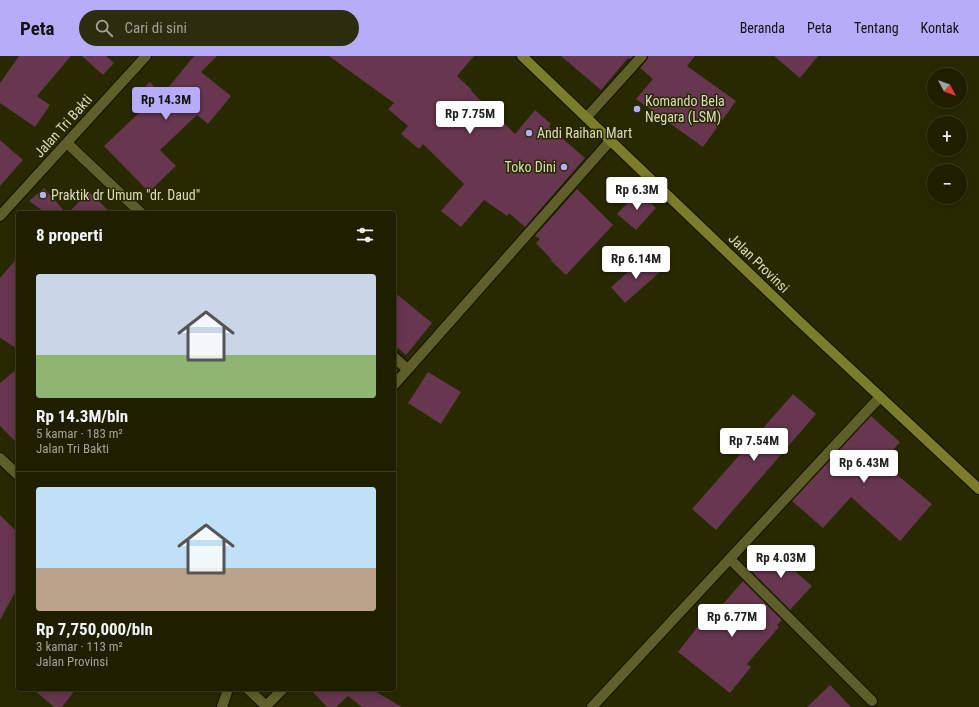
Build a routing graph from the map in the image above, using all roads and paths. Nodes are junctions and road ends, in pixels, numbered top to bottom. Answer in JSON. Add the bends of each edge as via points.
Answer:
{"nodes":[{"id":1,"x":146,"y":56,"type":"edge"},
{"id":2,"x":522,"y":56,"type":"edge"},
{"id":3,"x":642,"y":56,"type":"edge"},
{"id":4,"x":587,"y":117,"type":"junction"},
{"id":5,"x":610,"y":140,"type":"junction"},
{"id":6,"x":67,"y":143,"type":"junction"},
{"id":7,"x":139,"y":211,"type":"edge"},
{"id":8,"x":0,"y":216,"type":"edge"},
{"id":9,"x":396,"y":359,"type":"edge"},
{"id":10,"x":407,"y":369,"type":"junction"},
{"id":11,"x":396,"y":383,"type":"edge"},
{"id":12,"x":880,"y":397,"type":"junction"},
{"id":13,"x":0,"y":458,"type":"edge"},
{"id":14,"x":16,"y":473,"type":"edge"},
{"id":15,"x":979,"y":489,"type":"edge"},
{"id":16,"x":730,"y":559,"type":"junction"},
{"id":17,"x":227,"y":691,"type":"edge"},
{"id":18,"x":250,"y":691,"type":"edge"},
{"id":19,"x":281,"y":691,"type":"edge"},
{"id":20,"x":872,"y":701,"type":"dead end"},
{"id":21,"x":267,"y":706,"type":"edge"},
{"id":22,"x":222,"y":707,"type":"edge"},
{"id":23,"x":592,"y":707,"type":"edge"}],
"edges":[{"from":1,"to":6,"type":"street","name":"Jalan Tri Bakti"},
{"from":2,"to":4,"type":"main road","name":"Jalan Provinsi"},
{"from":3,"to":4,"type":"street"},
{"from":4,"to":5,"type":"main road","name":"Jalan Provinsi"},
{"from":5,"to":10,"type":"street"},
{"from":5,"to":12,"type":"main road","name":"Jalan Provinsi"},
{"from":6,"to":7,"type":"street"},
{"from":6,"to":8,"type":"street","name":"Jalan Tri Bakti"},
{"from":9,"to":10,"type":"street"},
{"from":10,"to":11,"type":"street"},
{"from":12,"to":15,"type":"main road","name":"Jalan Provinsi"},
{"from":12,"to":16,"type":"street"},
{"from":13,"to":14,"type":"street"},
{"from":16,"to":20,"type":"street"},
{"from":16,"to":23,"type":"street"},
{"from":17,"to":22,"type":"street"},
{"from":18,"to":21,"type":"street"},
{"from":19,"to":21,"type":"street"}]}
